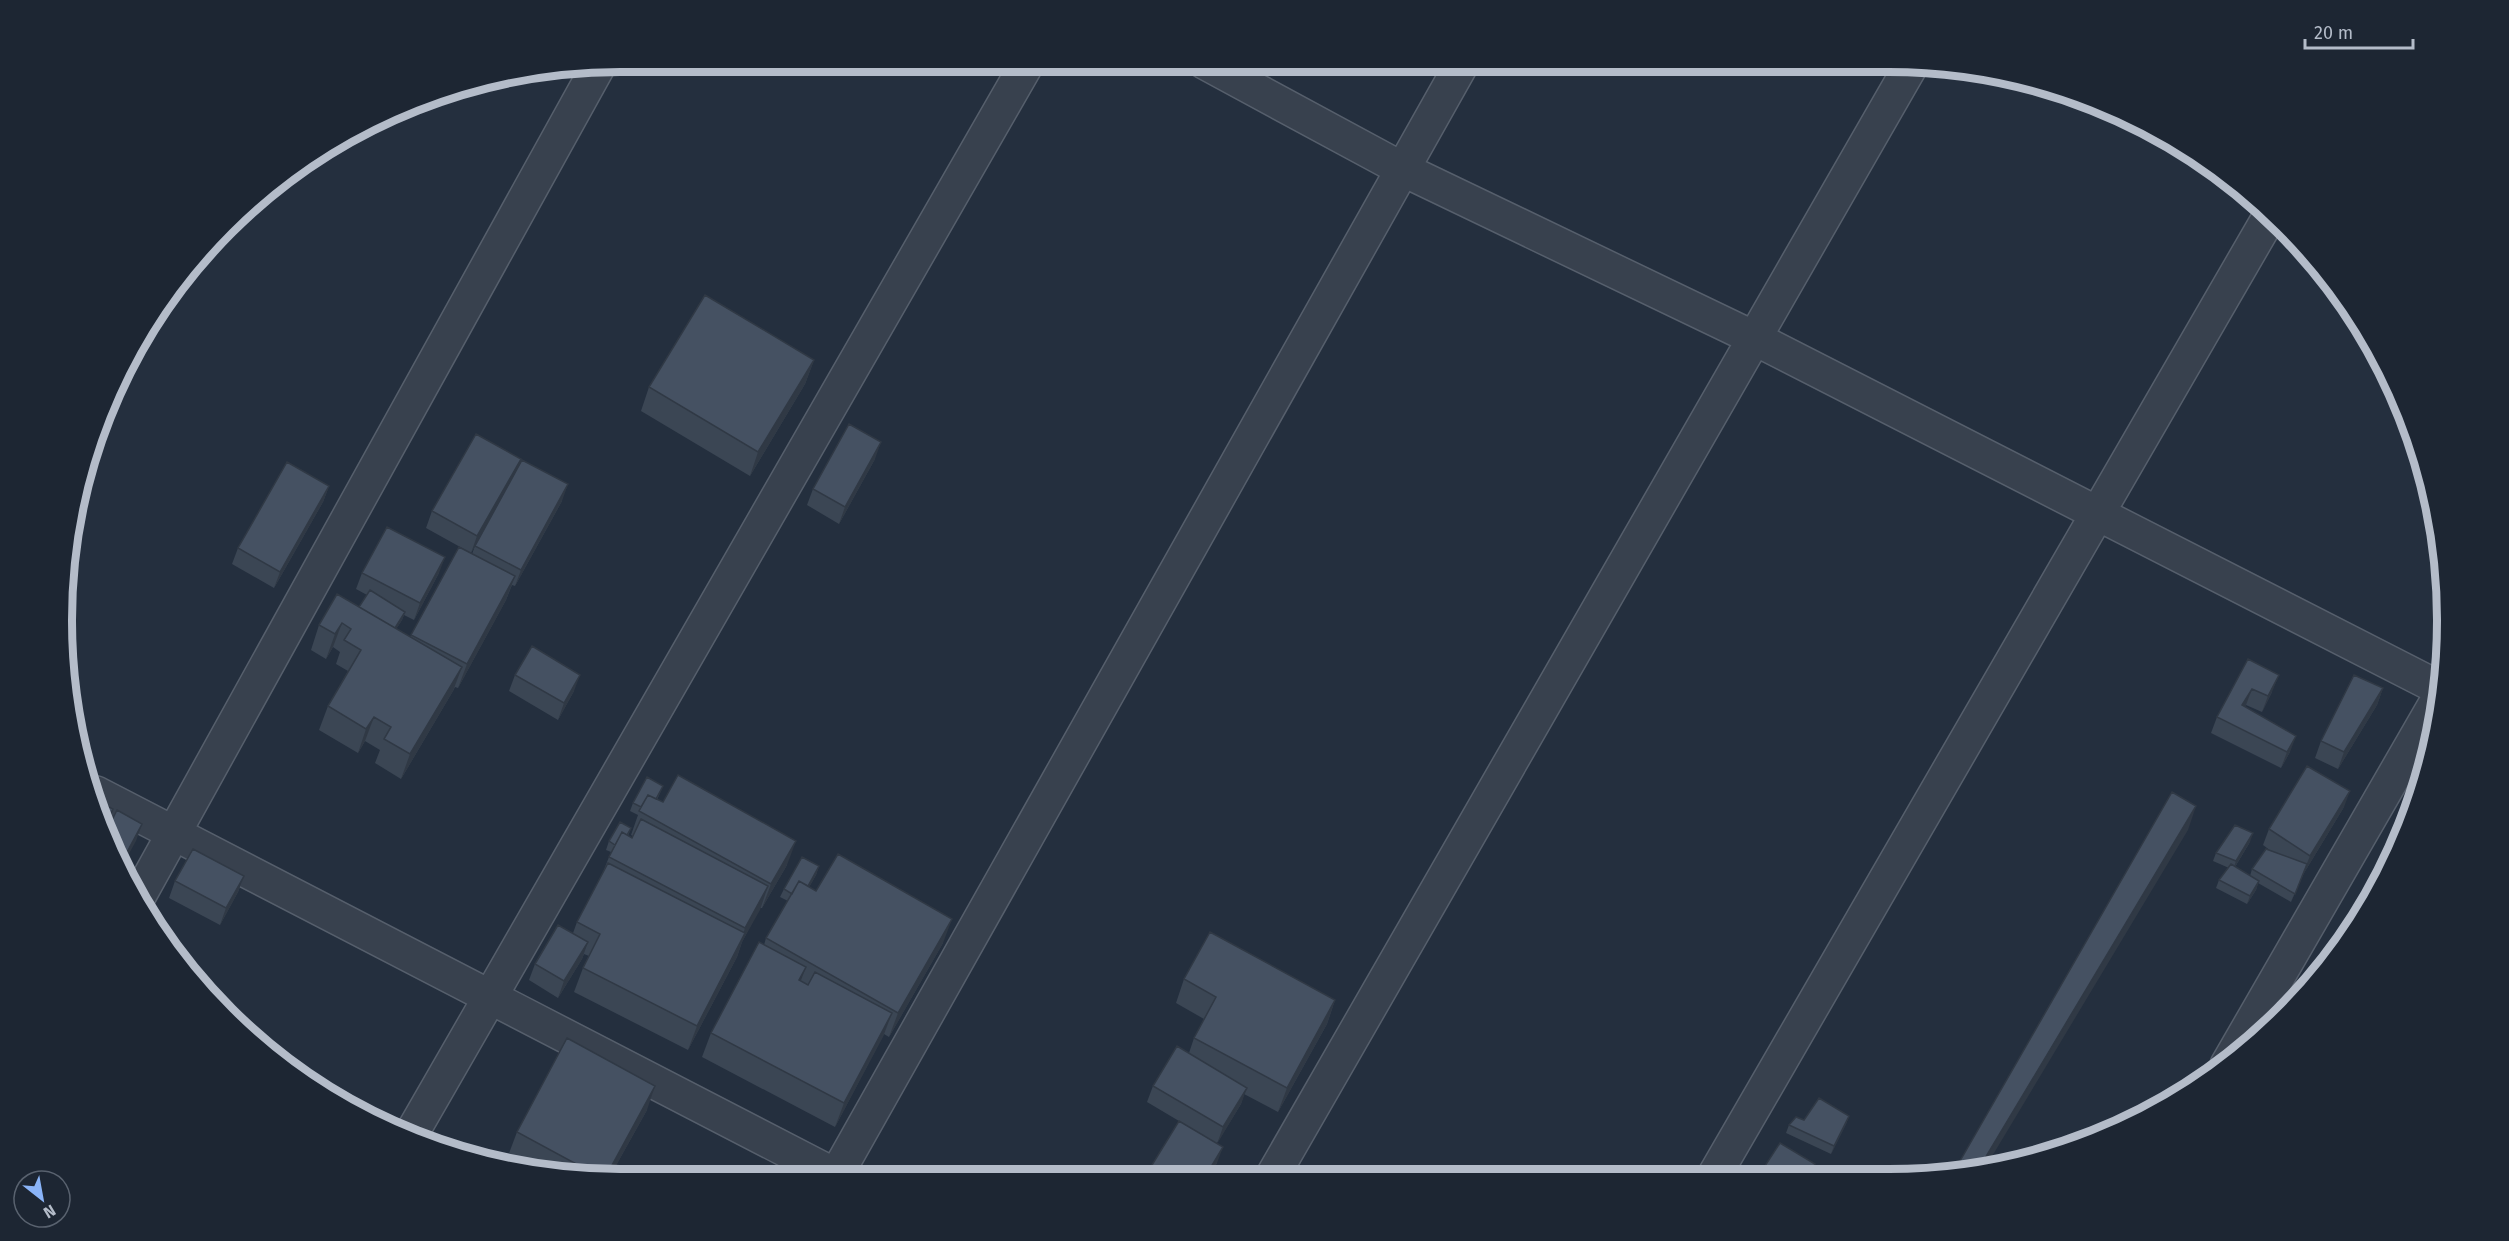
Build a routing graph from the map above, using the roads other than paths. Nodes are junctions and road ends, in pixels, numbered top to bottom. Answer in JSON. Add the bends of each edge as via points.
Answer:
{"nodes":[{"id":1,"x":1022,"y":72,"type":"edge"},
{"id":2,"x":1223,"y":72,"type":"edge"},
{"id":3,"x":1457,"y":72,"type":"edge"},
{"id":4,"x":595,"y":73,"type":"edge"},
{"id":5,"x":1907,"y":73,"type":"edge"},
{"id":6,"x":1402,"y":169,"type":"junction"},
{"id":7,"x":2266,"y":223,"type":"edge"},
{"id":8,"x":1754,"y":338,"type":"junction"},
{"id":9,"x":2096,"y":513,"type":"junction"},
{"id":10,"x":2433,"y":685,"type":"edge"},
{"id":11,"x":2428,"y":717,"type":"edge"},
{"id":12,"x":101,"y":795,"type":"edge"},
{"id":13,"x":174,"y":833,"type":"junction"},
{"id":14,"x":142,"y":890,"type":"edge"},
{"id":15,"x":492,"y":995,"type":"junction"},
{"id":16,"x":2241,"y":1040,"type":"edge"},
{"id":17,"x":415,"y":1128,"type":"edge"},
{"id":18,"x":820,"y":1169,"type":"edge"},
{"id":19,"x":842,"y":1169,"type":"edge"},
{"id":20,"x":1277,"y":1169,"type":"edge"},
{"id":21,"x":1718,"y":1169,"type":"edge"}],
"edges":[{"from":1,"to":15,"type":"street"},
{"from":2,"to":6,"type":"street"},
{"from":3,"to":6,"type":"street"},
{"from":4,"to":13,"type":"street"},
{"from":5,"to":8,"type":"street"},
{"from":6,"to":8,"type":"street"},
{"from":6,"to":19,"type":"street"},
{"from":7,"to":9,"type":"street"},
{"from":8,"to":9,"type":"street"},
{"from":8,"to":20,"type":"street"},
{"from":9,"to":10,"type":"street"},
{"from":9,"to":21,"type":"street"},
{"from":11,"to":16,"type":"street"},
{"from":12,"to":13,"type":"street"},
{"from":13,"to":14,"type":"street"},
{"from":13,"to":15,"type":"street"},
{"from":15,"to":17,"type":"street"},
{"from":15,"to":18,"type":"street"}]}
